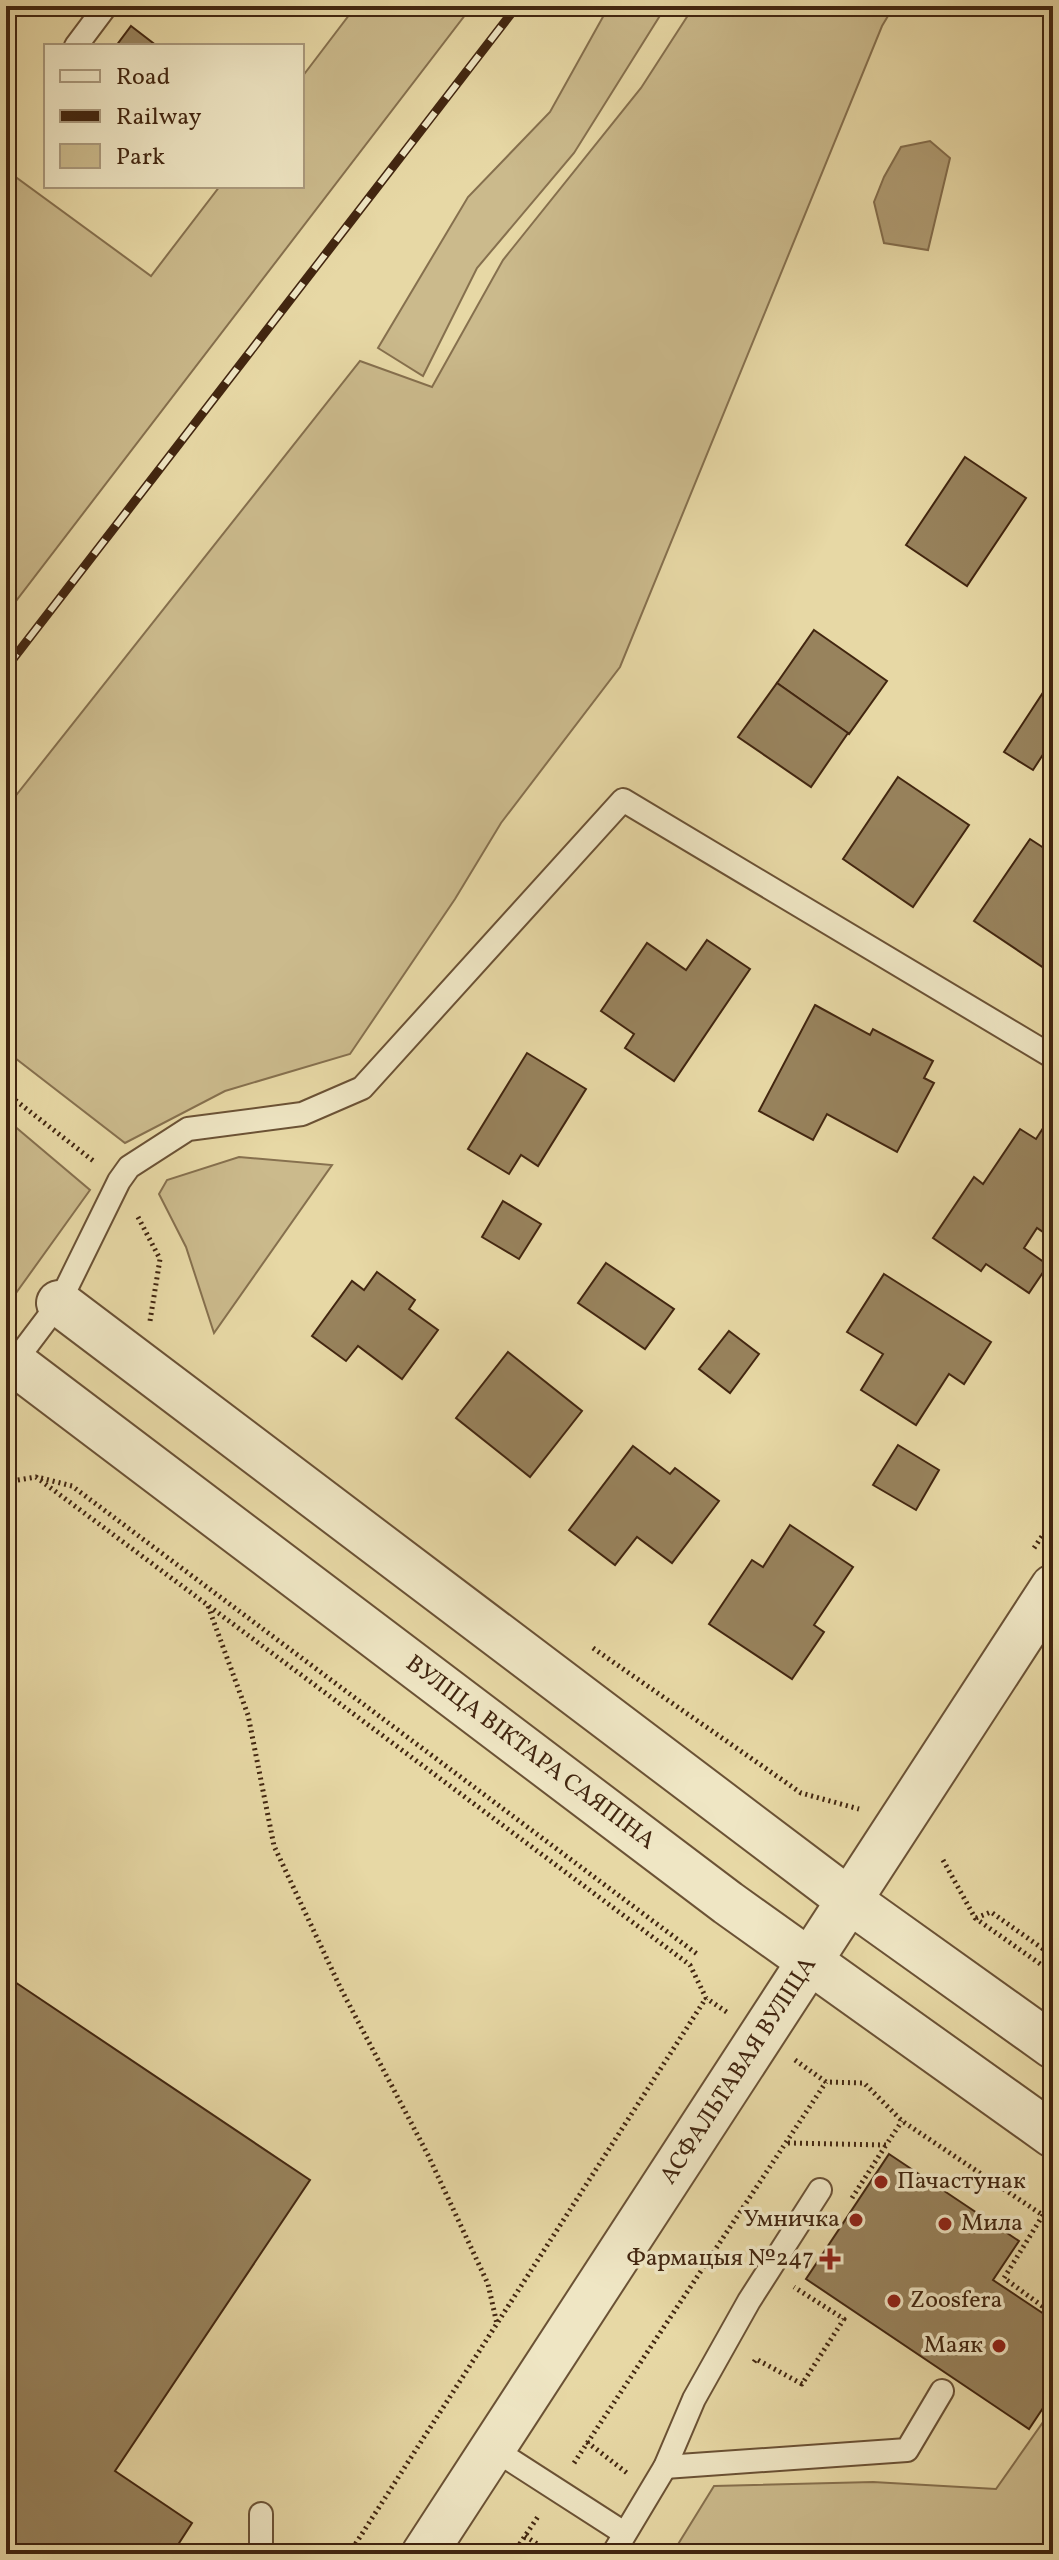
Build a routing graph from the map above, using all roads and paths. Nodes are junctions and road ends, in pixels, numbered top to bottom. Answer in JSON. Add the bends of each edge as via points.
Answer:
{"nodes":[{"id":1,"x":106,"y":6,"type":"edge"},
{"id":2,"x":78,"y":44,"type":"edge"},
{"id":3,"x":1053,"y":1057,"type":"edge"},
{"id":4,"x":6,"y":1093,"type":"edge"},
{"id":5,"x":119,"y":1181,"type":"junction"},
{"id":6,"x":59,"y":1303,"type":"junction"},
{"id":7,"x":149,"y":1326,"type":"dead end"},
{"id":8,"x":10,"y":1368,"type":"edge"},
{"id":9,"x":36,"y":1477,"type":"junction"},
{"id":10,"x":6,"y":1482,"type":"edge"},
{"id":11,"x":1053,"y":1587,"type":"edge"},
{"id":12,"x":207,"y":1605,"type":"junction"},
{"id":13,"x":584,"y":1642,"type":"dead end"},
{"id":14,"x":858,"y":1810,"type":"dead end"},
{"id":15,"x":943,"y":1860,"type":"dead end"},
{"id":16,"x":850,"y":1901,"type":"junction"},
{"id":17,"x":975,"y":1918,"type":"junction"},
{"id":18,"x":697,"y":1954,"type":"dead end"},
{"id":19,"x":1053,"y":1956,"type":"edge"},
{"id":20,"x":810,"y":1963,"type":"junction"},
{"id":21,"x":1053,"y":1973,"type":"edge"},
{"id":22,"x":1053,"y":2046,"type":"edge"},
{"id":23,"x":902,"y":2121,"type":"junction"},
{"id":24,"x":1053,"y":2135,"type":"edge"},
{"id":25,"x":787,"y":2143,"type":"junction"},
{"id":26,"x":886,"y":2145,"type":"junction"},
{"id":27,"x":820,"y":2190,"type":"dead end"},
{"id":28,"x":845,"y":2210,"type":"dead end"},
{"id":29,"x":1043,"y":2215,"type":"junction"},
{"id":30,"x":1053,"y":2222,"type":"edge"},
{"id":31,"x":803,"y":2274,"type":"dead end"},
{"id":32,"x":1053,"y":2314,"type":"edge"},
{"id":33,"x":497,"y":2324,"type":"junction"},
{"id":34,"x":749,"y":2370,"type":"dead end"},
{"id":35,"x":942,"y":2391,"type":"dead end"},
{"id":36,"x":492,"y":2448,"type":"junction"},
{"id":37,"x":665,"y":2467,"type":"junction"},
{"id":38,"x":556,"y":2490,"type":"junction"},
{"id":39,"x":261,"y":2514,"type":"dead end"},
{"id":40,"x":624,"y":2533,"type":"junction"},
{"id":41,"x":525,"y":2536,"type":"junction"},
{"id":42,"x":261,"y":2554,"type":"edge"},
{"id":43,"x":349,"y":2554,"type":"edge"},
{"id":44,"x":424,"y":2554,"type":"edge"},
{"id":45,"x":513,"y":2554,"type":"edge"},
{"id":46,"x":553,"y":2554,"type":"edge"},
{"id":47,"x":613,"y":2554,"type":"edge"}],
"edges":[{"from":1,"to":2,"type":"lane"},
{"from":3,"to":5,"type":"lane","via":[[623,800],[362,1088],[302,1114],[188,1129],[129,1167]]},
{"from":4,"to":5,"type":"path"},
{"from":5,"to":6,"type":"lane"},
{"from":5,"to":7,"type":"path","via":[[160,1259]]},
{"from":6,"to":8,"type":"lane"},
{"from":6,"to":16,"type":"street"},
{"from":8,"to":20,"type":"street","name":"ВУЛІЦА ВІКТАРА САЯПІНА"},
{"from":9,"to":10,"type":"path"},
{"from":9,"to":12,"type":"path"},
{"from":9,"to":18,"type":"path","via":[[72,1486]]},
{"from":11,"to":16,"type":"street","name":"АСФАЛЬТАВАЯ ВУЛІЦА"},
{"from":12,"to":33,"type":"path","via":[[248,1715],[274,1846],[441,2182],[488,2284]]},
{"from":12,"to":33,"type":"path","via":[[690,1965],[706,1998]]},
{"from":13,"to":14,"type":"path","via":[[801,1793]]},
{"from":15,"to":17,"type":"path"},
{"from":16,"to":20,"type":"street","name":"АСФАЛЬТАВАЯ ВУЛІЦА"},
{"from":16,"to":22,"type":"street"},
{"from":17,"to":19,"type":"path","via":[[991,1912]]},
{"from":17,"to":21,"type":"path"},
{"from":20,"to":24,"type":"street","name":"ВУЛІЦА ВІКТАРА САЯПІНА"},
{"from":20,"to":36,"type":"street","name":"АСФАЛЬТАВАЯ ВУЛІЦА"},
{"from":23,"to":25,"type":"path","via":[[864,2083],[826,2082]]},
{"from":23,"to":26,"type":"path"},
{"from":23,"to":29,"type":"path"},
{"from":25,"to":26,"type":"path"},
{"from":25,"to":38,"type":"path"},
{"from":26,"to":28,"type":"path"},
{"from":27,"to":37,"type":"lane","via":[[749,2301]]},
{"from":29,"to":30,"type":"path"},
{"from":29,"to":32,"type":"path","via":[[1004,2278]]},
{"from":31,"to":34,"type":"path","via":[[794,2287],[844,2319],[802,2384],[756,2359]]},
{"from":33,"to":43,"type":"path"},
{"from":35,"to":37,"type":"lane","via":[[907,2450]]},
{"from":36,"to":38,"type":"lane"},
{"from":36,"to":44,"type":"street","name":"АСФАЛЬТАВАЯ ВУЛІЦА"},
{"from":37,"to":40,"type":"lane"},
{"from":38,"to":40,"type":"lane"},
{"from":38,"to":41,"type":"path"},
{"from":39,"to":42,"type":"lane"},
{"from":40,"to":47,"type":"lane"},
{"from":41,"to":45,"type":"path"},
{"from":41,"to":46,"type":"path"}]}
